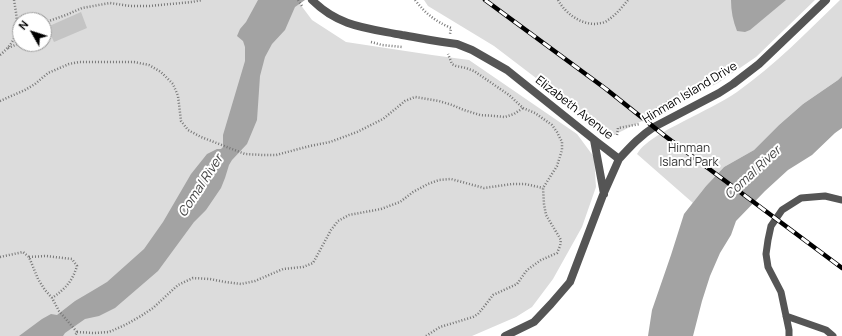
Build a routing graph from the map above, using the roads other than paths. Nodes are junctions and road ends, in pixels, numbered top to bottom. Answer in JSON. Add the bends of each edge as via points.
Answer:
{"nodes":[{"id":1,"x":312,"y":0,"type":"edge"},
{"id":2,"x":826,"y":0,"type":"edge"},
{"id":3,"x":594,"y":140,"type":"junction"},
{"id":4,"x":619,"y":159,"type":"junction"},
{"id":5,"x":604,"y":194,"type":"junction"},
{"id":6,"x":842,"y":200,"type":"edge"},
{"id":7,"x":786,"y":316,"type":"junction"},
{"id":8,"x":505,"y":336,"type":"edge"},
{"id":9,"x":789,"y":336,"type":"edge"},
{"id":10,"x":833,"y":336,"type":"edge"}],
"edges":[{"from":1,"to":3,"type":"street","name":"Elizabeth Avenue","via":[[337,19],[355,26],[456,44],[472,50],[507,70]]},
{"from":2,"to":4,"type":"street","name":"Hinman Island Drive","via":[[749,72],[719,93],[646,132]]},
{"from":3,"to":4,"type":"street","name":"Elizabeth Avenue"},
{"from":3,"to":5,"type":"street"},
{"from":4,"to":5,"type":"street"},
{"from":5,"to":8,"type":"street","via":[[570,282],[534,322]]},
{"from":6,"to":7,"type":"lane","via":[[825,196],[801,198],[782,210],[771,226],[766,254],[768,268],[781,292]]},
{"from":7,"to":9,"type":"lane"},
{"from":7,"to":10,"type":"lane","via":[[826,330]]}]}
